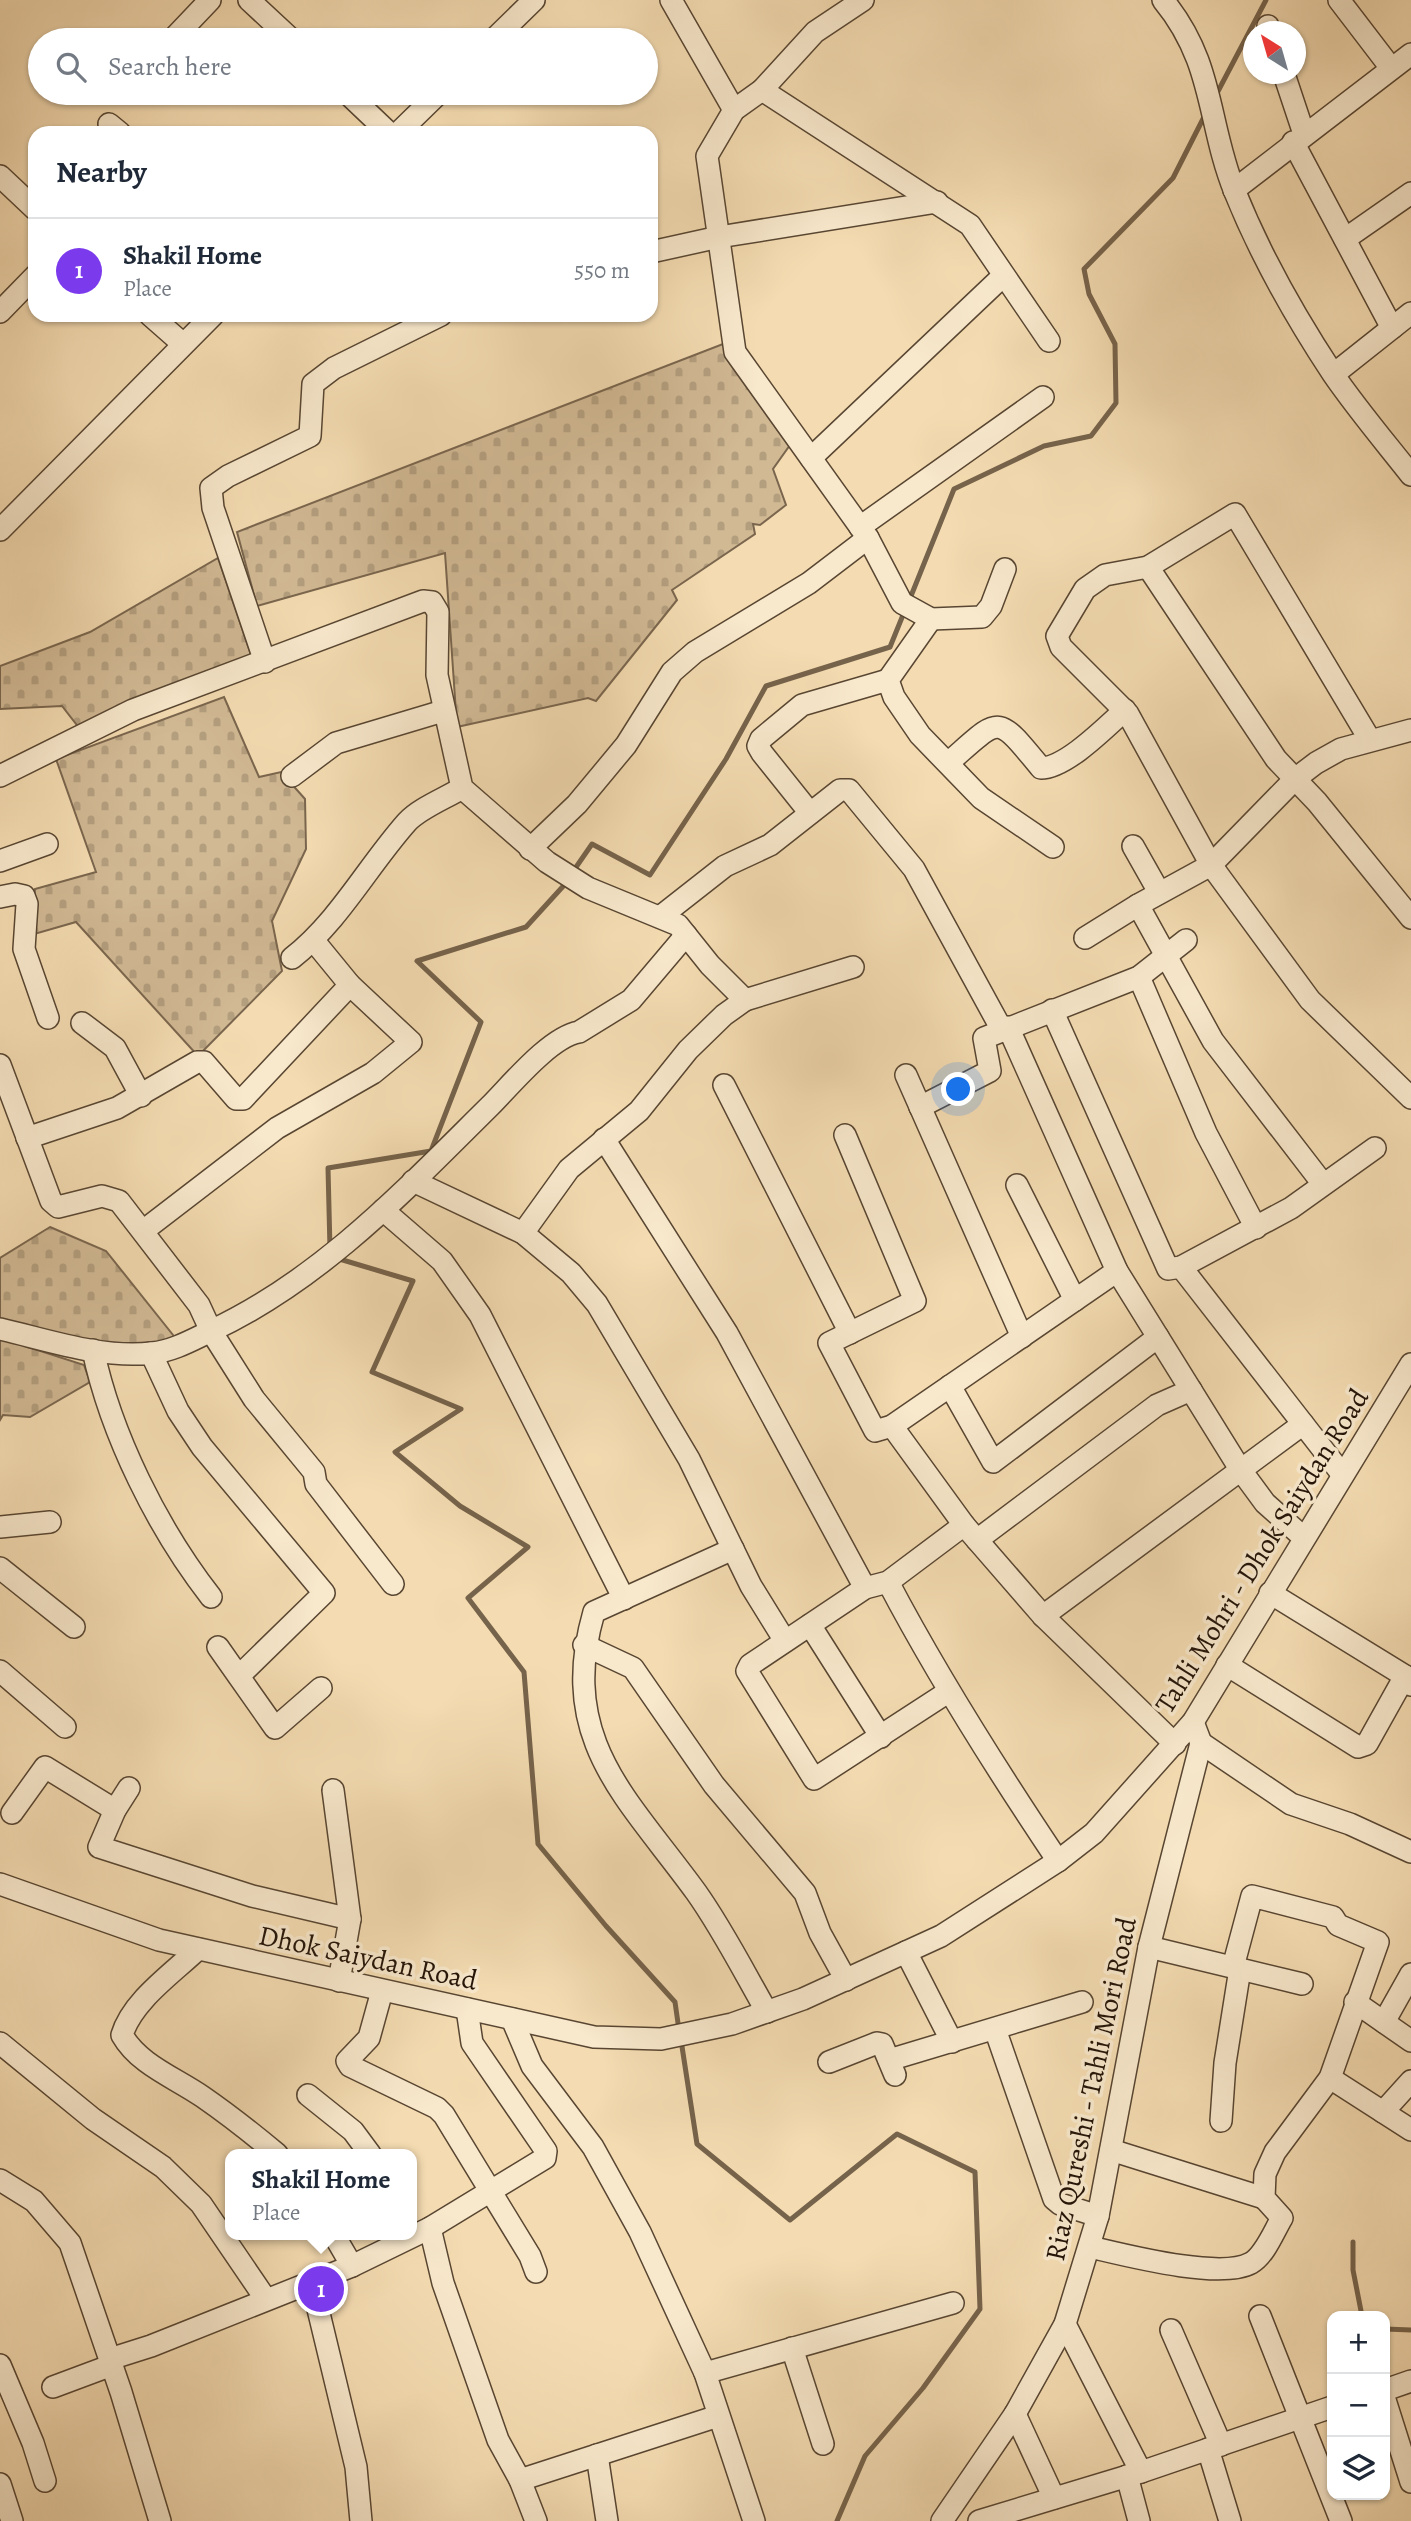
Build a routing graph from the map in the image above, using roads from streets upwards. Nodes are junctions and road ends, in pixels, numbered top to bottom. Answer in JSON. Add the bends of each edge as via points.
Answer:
{"nodes":[{"id":1,"x":210,"y":0,"type":"edge"},
{"id":2,"x":534,"y":0,"type":"edge"},
{"id":3,"x":671,"y":0,"type":"edge"},
{"id":4,"x":863,"y":0,"type":"edge"},
{"id":5,"x":1163,"y":0,"type":"edge"},
{"id":6,"x":1339,"y":0,"type":"edge"},
{"id":7,"x":257,"y":2,"type":"edge"},
{"id":8,"x":183,"y":28,"type":"edge"},
{"id":9,"x":281,"y":28,"type":"edge"},
{"id":10,"x":505,"y":28,"type":"edge"},
{"id":11,"x":1411,"y":54,"type":"edge"},
{"id":12,"x":1391,"y":68,"type":"junction"},
{"id":13,"x":1286,"y":84,"type":"edge"},
{"id":14,"x":762,"y":90,"type":"junction"},
{"id":15,"x":360,"y":105,"type":"edge"},
{"id":16,"x":427,"y":105,"type":"edge"},
{"id":17,"x":734,"y":110,"type":"junction"},
{"id":18,"x":382,"y":126,"type":"edge"},
{"id":19,"x":405,"y":126,"type":"edge"},
{"id":20,"x":1298,"y":138,"type":"junction"},
{"id":21,"x":0,"y":176,"type":"edge"},
{"id":22,"x":1234,"y":190,"type":"junction"},
{"id":23,"x":1411,"y":193,"type":"edge"},
{"id":24,"x":28,"y":202,"type":"edge"},
{"id":25,"x":937,"y":202,"type":"junction"},
{"id":26,"x":719,"y":237,"type":"junction"},
{"id":27,"x":1345,"y":239,"type":"junction"},
{"id":28,"x":658,"y":250,"type":"edge"},
{"id":29,"x":1003,"y":276,"type":"junction"},
{"id":30,"x":28,"y":283,"type":"edge"},
{"id":31,"x":0,"y":312,"type":"edge"},
{"id":32,"x":1411,"y":313,"type":"edge"},
{"id":33,"x":158,"y":322,"type":"edge"},
{"id":34,"x":206,"y":322,"type":"edge"},
{"id":35,"x":427,"y":322,"type":"edge"},
{"id":36,"x":1392,"y":328,"type":"junction"},
{"id":37,"x":1049,"y":341,"type":"dead end"},
{"id":38,"x":183,"y":344,"type":"junction"},
{"id":39,"x":1334,"y":374,"type":"junction"},
{"id":40,"x":1044,"y":397,"type":"dead end"},
{"id":41,"x":811,"y":458,"type":"junction"},
{"id":42,"x":1408,"y":463,"type":"edge"},
{"id":43,"x":0,"y":530,"type":"edge"},
{"id":44,"x":864,"y":532,"type":"junction"},
{"id":45,"x":1147,"y":567,"type":"junction"},
{"id":46,"x":1005,"y":569,"type":"dead end"},
{"id":47,"x":917,"y":612,"type":"junction"},
{"id":48,"x":265,"y":662,"type":"junction"},
{"id":49,"x":888,"y":680,"type":"junction"},
{"id":50,"x":1125,"y":710,"type":"junction"},
{"id":51,"x":443,"y":711,"type":"junction"},
{"id":52,"x":1411,"y":730,"type":"edge"},
{"id":53,"x":1370,"y":740,"type":"junction"},
{"id":54,"x":948,"y":763,"type":"junction"},
{"id":55,"x":0,"y":776,"type":"edge"},
{"id":56,"x":292,"y":776,"type":"dead end"},
{"id":57,"x":1295,"y":779,"type":"junction"},
{"id":58,"x":462,"y":788,"type":"junction"},
{"id":59,"x":810,"y":813,"type":"junction"},
{"id":60,"x":47,"y":844,"type":"dead end"},
{"id":61,"x":1053,"y":846,"type":"dead end"},
{"id":62,"x":1133,"y":846,"type":"dead end"},
{"id":63,"x":539,"y":856,"type":"junction"},
{"id":64,"x":0,"y":861,"type":"edge"},
{"id":65,"x":1211,"y":865,"type":"junction"},
{"id":66,"x":1159,"y":892,"type":"junction"},
{"id":67,"x":0,"y":897,"type":"edge"},
{"id":68,"x":1138,"y":905,"type":"junction"},
{"id":69,"x":660,"y":917,"type":"junction"},
{"id":70,"x":1411,"y":918,"type":"edge"},
{"id":71,"x":686,"y":935,"type":"junction"},
{"id":72,"x":1085,"y":938,"type":"dead end"},
{"id":73,"x":1186,"y":940,"type":"dead end"},
{"id":74,"x":314,"y":941,"type":"junction"},
{"id":75,"x":1167,"y":957,"type":"junction"},
{"id":76,"x":292,"y":958,"type":"dead end"},
{"id":77,"x":853,"y":967,"type":"dead end"},
{"id":78,"x":1139,"y":977,"type":"junction"},
{"id":79,"x":350,"y":985,"type":"junction"},
{"id":80,"x":746,"y":1000,"type":"junction"},
{"id":81,"x":1052,"y":1010,"type":"junction"},
{"id":82,"x":48,"y":1018,"type":"dead end"},
{"id":83,"x":82,"y":1023,"type":"dead end"},
{"id":84,"x":1005,"y":1028,"type":"junction"},
{"id":85,"x":0,"y":1065,"type":"edge"},
{"id":86,"x":906,"y":1075,"type":"dead end"},
{"id":87,"x":724,"y":1085,"type":"dead end"},
{"id":88,"x":141,"y":1096,"type":"junction"},
{"id":89,"x":1411,"y":1098,"type":"edge"},
{"id":90,"x":920,"y":1107,"type":"junction"},
{"id":91,"x":7,"y":1108,"type":"edge"},
{"id":92,"x":845,"y":1135,"type":"dead end"},
{"id":93,"x":27,"y":1138,"type":"junction"},
{"id":94,"x":604,"y":1139,"type":"junction"},
{"id":95,"x":1375,"y":1148,"type":"dead end"},
{"id":96,"x":414,"y":1181,"type":"junction"},
{"id":97,"x":1323,"y":1184,"type":"junction"},
{"id":98,"x":1017,"y":1185,"type":"dead end"},
{"id":99,"x":383,"y":1210,"type":"junction"},
{"id":100,"x":1256,"y":1228,"type":"junction"},
{"id":101,"x":144,"y":1231,"type":"junction"},
{"id":102,"x":523,"y":1233,"type":"junction"},
{"id":103,"x":1181,"y":1267,"type":"junction"},
{"id":104,"x":1117,"y":1271,"type":"junction"},
{"id":105,"x":1075,"y":1300,"type":"junction"},
{"id":106,"x":0,"y":1329,"type":"edge"},
{"id":107,"x":211,"y":1331,"type":"junction"},
{"id":108,"x":850,"y":1333,"type":"junction"},
{"id":109,"x":1022,"y":1336,"type":"junction"},
{"id":110,"x":1158,"y":1337,"type":"junction"},
{"id":111,"x":93,"y":1350,"type":"junction"},
{"id":112,"x":151,"y":1353,"type":"junction"},
{"id":113,"x":1411,"y":1364,"type":"edge"},
{"id":114,"x":950,"y":1385,"type":"junction"},
{"id":115,"x":1191,"y":1390,"type":"junction"},
{"id":116,"x":1303,"y":1424,"type":"junction"},
{"id":117,"x":892,"y":1426,"type":"junction"},
{"id":118,"x":1240,"y":1469,"type":"junction"},
{"id":119,"x":1342,"y":1474,"type":"junction"},
{"id":120,"x":50,"y":1522,"type":"dead end"},
{"id":121,"x":0,"y":1527,"type":"edge"},
{"id":122,"x":971,"y":1533,"type":"junction"},
{"id":123,"x":1303,"y":1538,"type":"junction"},
{"id":124,"x":733,"y":1549,"type":"junction"},
{"id":125,"x":0,"y":1567,"type":"edge"},
{"id":126,"x":888,"y":1582,"type":"junction"},
{"id":127,"x":393,"y":1584,"type":"dead end"},
{"id":128,"x":865,"y":1588,"type":"junction"},
{"id":129,"x":1270,"y":1593,"type":"junction"},
{"id":130,"x":211,"y":1597,"type":"dead end"},
{"id":131,"x":624,"y":1599,"type":"junction"},
{"id":132,"x":1043,"y":1616,"type":"junction"},
{"id":133,"x":810,"y":1625,"type":"junction"},
{"id":134,"x":74,"y":1627,"type":"dead end"},
{"id":135,"x":785,"y":1642,"type":"junction"},
{"id":136,"x":584,"y":1646,"type":"junction"},
{"id":137,"x":218,"y":1647,"type":"dead end"},
{"id":138,"x":1227,"y":1665,"type":"junction"},
{"id":139,"x":0,"y":1671,"type":"edge"},
{"id":140,"x":239,"y":1676,"type":"junction"},
{"id":141,"x":1408,"y":1681,"type":"edge"},
{"id":142,"x":321,"y":1688,"type":"dead end"},
{"id":143,"x":948,"y":1692,"type":"junction"},
{"id":144,"x":1194,"y":1722,"type":"junction"},
{"id":145,"x":65,"y":1727,"type":"dead end"},
{"id":146,"x":881,"y":1737,"type":"junction"},
{"id":147,"x":1200,"y":1743,"type":"junction"},
{"id":148,"x":1175,"y":1744,"type":"junction"},
{"id":149,"x":129,"y":1788,"type":"dead end"},
{"id":150,"x":333,"y":1790,"type":"dead end"},
{"id":151,"x":115,"y":1810,"type":"junction"},
{"id":152,"x":12,"y":1812,"type":"dead end"},
{"id":153,"x":1411,"y":1852,"type":"edge"},
{"id":154,"x":1058,"y":1861,"type":"junction"},
{"id":155,"x":0,"y":1884,"type":"edge"},
{"id":156,"x":350,"y":1919,"type":"junction"},
{"id":157,"x":1149,"y":1947,"type":"junction"},
{"id":158,"x":198,"y":1949,"type":"junction"},
{"id":159,"x":906,"y":1952,"type":"junction"},
{"id":160,"x":1237,"y":1968,"type":"junction"},
{"id":161,"x":1411,"y":1975,"type":"edge"},
{"id":162,"x":846,"y":1980,"type":"junction"},
{"id":163,"x":339,"y":1981,"type":"junction"},
{"id":164,"x":1302,"y":1984,"type":"dead end"},
{"id":165,"x":382,"y":1990,"type":"junction"},
{"id":166,"x":1082,"y":2002,"type":"dead end"},
{"id":167,"x":1355,"y":2002,"type":"junction"},
{"id":168,"x":467,"y":2009,"type":"junction"},
{"id":169,"x":767,"y":2012,"type":"junction"},
{"id":170,"x":512,"y":2019,"type":"junction"},
{"id":171,"x":1384,"y":2022,"type":"junction"},
{"id":172,"x":732,"y":2024,"type":"joint"},
{"id":173,"x":995,"y":2029,"type":"junction"},
{"id":174,"x":1411,"y":2041,"type":"edge"},
{"id":175,"x":951,"y":2042,"type":"junction"},
{"id":176,"x":0,"y":2043,"type":"edge"},
{"id":177,"x":829,"y":2062,"type":"dead end"},
{"id":178,"x":1329,"y":2078,"type":"junction"},
{"id":179,"x":1411,"y":2081,"type":"edge"},
{"id":180,"x":309,"y":2095,"type":"dead end"},
{"id":181,"x":1383,"y":2112,"type":"junction"},
{"id":182,"x":1221,"y":2121,"type":"dead end"},
{"id":183,"x":1411,"y":2130,"type":"edge"},
{"id":184,"x":271,"y":2149,"type":"edge"},
{"id":185,"x":366,"y":2149,"type":"edge"},
{"id":186,"x":1111,"y":2150,"type":"junction"},
{"id":187,"x":0,"y":2180,"type":"edge"},
{"id":188,"x":490,"y":2192,"type":"junction"},
{"id":189,"x":1265,"y":2198,"type":"junction"},
{"id":190,"x":1098,"y":2216,"type":"junction"},
{"id":191,"x":421,"y":2225,"type":"edge"},
{"id":192,"x":225,"y":2235,"type":"edge"},
{"id":193,"x":228,"y":2240,"type":"edge"},
{"id":194,"x":337,"y":2240,"type":"edge"},
{"id":195,"x":396,"y":2240,"type":"edge"},
{"id":196,"x":1090,"y":2247,"type":"junction"},
{"id":197,"x":352,"y":2266,"type":"junction"},
{"id":198,"x":536,"y":2272,"type":"dead end"},
{"id":199,"x":311,"y":2280,"type":"junction"},
{"id":200,"x":265,"y":2298,"type":"junction"},
{"id":201,"x":953,"y":2303,"type":"dead end"},
{"id":202,"x":1260,"y":2316,"type":"dead end"},
{"id":203,"x":1065,"y":2324,"type":"junction"},
{"id":204,"x":1171,"y":2330,"type":"dead end"},
{"id":205,"x":792,"y":2348,"type":"junction"},
{"id":206,"x":111,"y":2362,"type":"junction"},
{"id":207,"x":0,"y":2365,"type":"edge"},
{"id":208,"x":705,"y":2373,"type":"junction"},
{"id":209,"x":1411,"y":2381,"type":"edge"},
{"id":210,"x":53,"y":2387,"type":"dead end"},
{"id":211,"x":1390,"y":2388,"type":"edge"},
{"id":212,"x":1327,"y":2409,"type":"edge"},
{"id":213,"x":1015,"y":2414,"type":"junction"},
{"id":214,"x":718,"y":2416,"type":"junction"},
{"id":215,"x":1390,"y":2416,"type":"edge"},
{"id":216,"x":1300,"y":2418,"type":"junction"},
{"id":217,"x":822,"y":2444,"type":"dead end"},
{"id":218,"x":1214,"y":2447,"type":"junction"},
{"id":219,"x":597,"y":2455,"type":"junction"},
{"id":220,"x":1134,"y":2474,"type":"junction"},
{"id":221,"x":520,"y":2480,"type":"junction"},
{"id":222,"x":45,"y":2481,"type":"dead end"},
{"id":223,"x":1411,"y":2482,"type":"edge"},
{"id":224,"x":0,"y":2484,"type":"edge"},
{"id":225,"x":1054,"y":2498,"type":"junction"},
{"id":226,"x":1135,"y":2520,"type":"edge"},
{"id":227,"x":12,"y":2521,"type":"edge"},
{"id":228,"x":160,"y":2521,"type":"edge"},
{"id":229,"x":361,"y":2521,"type":"edge"},
{"id":230,"x":536,"y":2521,"type":"edge"},
{"id":231,"x":607,"y":2521,"type":"edge"},
{"id":232,"x":754,"y":2521,"type":"edge"},
{"id":233,"x":942,"y":2521,"type":"edge"},
{"id":234,"x":979,"y":2521,"type":"edge"},
{"id":235,"x":1230,"y":2521,"type":"edge"},
{"id":236,"x":1340,"y":2521,"type":"edge"}],
"edges":[{"from":1,"to":8,"type":"street"},
{"from":2,"to":10,"type":"street"},
{"from":3,"to":17,"type":"street"},
{"from":4,"to":14,"type":"street","via":[[815,32]]},
{"from":5,"to":22,"type":"street","via":[[1180,20],[1204,73]]},
{"from":6,"to":12,"type":"street"},
{"from":7,"to":9,"type":"street"},
{"from":11,"to":12,"type":"street"},
{"from":12,"to":20,"type":"street"},
{"from":13,"to":20,"type":"street"},
{"from":14,"to":17,"type":"street"},
{"from":14,"to":25,"type":"street"},
{"from":15,"to":18,"type":"street"},
{"from":16,"to":19,"type":"street"},
{"from":17,"to":26,"type":"street","via":[[706,156]]},
{"from":20,"to":22,"type":"street"},
{"from":20,"to":27,"type":"street"},
{"from":21,"to":24,"type":"street"},
{"from":22,"to":39,"type":"street"},
{"from":23,"to":27,"type":"street"},
{"from":25,"to":26,"type":"street"},
{"from":25,"to":29,"type":"street","via":[[970,225]]},
{"from":26,"to":28,"type":"street"},
{"from":26,"to":41,"type":"street","via":[[735,352]]},
{"from":27,"to":36,"type":"street"},
{"from":29,"to":37,"type":"street"},
{"from":29,"to":41,"type":"street"},
{"from":30,"to":31,"type":"street"},
{"from":32,"to":36,"type":"street"},
{"from":33,"to":38,"type":"street"},
{"from":34,"to":38,"type":"street"},
{"from":35,"to":48,"type":"street","via":[[334,368],[313,384],[310,436],[211,488],[213,508]]},
{"from":36,"to":39,"type":"street"},
{"from":38,"to":43,"type":"street"},
{"from":39,"to":42,"type":"street"},
{"from":40,"to":44,"type":"street"},
{"from":41,"to":44,"type":"street"},
{"from":44,"to":47,"type":"street"},
{"from":44,"to":63,"type":"street","via":[[809,583],[695,652],[671,672],[626,745]]},
{"from":45,"to":50,"type":"street","via":[[1105,575],[1085,589],[1056,636],[1061,648]]},
{"from":45,"to":53,"type":"street","via":[[1235,514]]},
{"from":45,"to":57,"type":"street","via":[[1276,759]]},
{"from":46,"to":47,"type":"street","via":[[987,615]]},
{"from":47,"to":49,"type":"street"},
{"from":48,"to":51,"type":"street","via":[[424,601],[432,602],[438,612],[437,676]]},
{"from":48,"to":55,"type":"street","via":[[133,710]]},
{"from":49,"to":54,"type":"street","via":[[920,736]]},
{"from":49,"to":59,"type":"street","via":[[802,705],[761,739],[762,753]]},
{"from":50,"to":54,"type":"street","via":[[1051,768],[1041,768],[1010,730],[1000,726],[988,729]]},
{"from":50,"to":65,"type":"street"},
{"from":51,"to":56,"type":"street","via":[[336,743]]},
{"from":51,"to":58,"type":"street"},
{"from":52,"to":53,"type":"street"},
{"from":53,"to":57,"type":"street","via":[[1341,749]]},
{"from":54,"to":61,"type":"street","via":[[981,798]]},
{"from":57,"to":65,"type":"street"},
{"from":57,"to":70,"type":"street"},
{"from":58,"to":63,"type":"street"},
{"from":58,"to":74,"type":"street","via":[[409,820]]},
{"from":59,"to":69,"type":"street","via":[[770,845],[725,866]]},
{"from":59,"to":84,"type":"street","via":[[840,790],[857,797],[914,869]]},
{"from":60,"to":64,"type":"street"},
{"from":62,"to":66,"type":"street"},
{"from":63,"to":69,"type":"street","via":[[588,888]]},
{"from":65,"to":66,"type":"street"},
{"from":65,"to":89,"type":"street","via":[[1310,1000]]},
{"from":66,"to":68,"type":"street"},
{"from":67,"to":82,"type":"street","via":[[24,896],[24,949]]},
{"from":68,"to":72,"type":"street"},
{"from":68,"to":75,"type":"street"},
{"from":69,"to":71,"type":"street","via":[[678,925]]},
{"from":71,"to":80,"type":"street"},
{"from":71,"to":96,"type":"street","via":[[631,1000],[569,1034],[535,1062]]},
{"from":73,"to":75,"type":"street"},
{"from":74,"to":76,"type":"street"},
{"from":74,"to":79,"type":"street"},
{"from":75,"to":78,"type":"street"},
{"from":75,"to":97,"type":"street","via":[[1213,1041]]},
{"from":77,"to":80,"type":"street"},
{"from":78,"to":81,"type":"street"},
{"from":78,"to":100,"type":"street","via":[[1206,1133]]},
{"from":79,"to":88,"type":"street","via":[[243,1099],[236,1100],[204,1062]]},
{"from":79,"to":101,"type":"street","via":[[411,1042],[373,1073],[277,1128]]},
{"from":80,"to":94,"type":"street","via":[[688,1050],[639,1111]]},
{"from":81,"to":84,"type":"street"},
{"from":81,"to":103,"type":"street","via":[[1168,1269]]},
{"from":83,"to":88,"type":"street","via":[[115,1048]]},
{"from":84,"to":90,"type":"street","via":[[984,1038],[989,1071]]},
{"from":84,"to":104,"type":"street"},
{"from":85,"to":91,"type":"street"},
{"from":86,"to":90,"type":"street"},
{"from":87,"to":108,"type":"street"},
{"from":88,"to":93,"type":"street"},
{"from":90,"to":109,"type":"street"},
{"from":91,"to":93,"type":"street"},
{"from":92,"to":108,"type":"street","via":[[915,1301]]},
{"from":93,"to":101,"type":"street","via":[[51,1201],[58,1207],[102,1196],[118,1202]]},
{"from":94,"to":102,"type":"street","via":[[569,1170]]},
{"from":94,"to":128,"type":"street","via":[[727,1334]]},
{"from":95,"to":97,"type":"street"},
{"from":96,"to":99,"type":"street"},
{"from":96,"to":102,"type":"street"},
{"from":97,"to":100,"type":"street"},
{"from":98,"to":105,"type":"street"},
{"from":99,"to":107,"type":"street","via":[[346,1244],[257,1310]]},
{"from":99,"to":131,"type":"street","via":[[442,1261],[480,1315]]},
{"from":100,"to":103,"type":"street"},
{"from":101,"to":107,"type":"street","via":[[199,1305]]},
{"from":102,"to":124,"type":"street","via":[[571,1273],[597,1304],[689,1459]]},
{"from":103,"to":116,"type":"street"},
{"from":104,"to":105,"type":"street"},
{"from":104,"to":110,"type":"street"},
{"from":105,"to":109,"type":"street"},
{"from":106,"to":111,"type":"street"},
{"from":107,"to":112,"type":"street"},
{"from":107,"to":127,"type":"street","via":[[254,1399],[314,1472],[316,1483]]},
{"from":108,"to":117,"type":"street","via":[[829,1343],[875,1431]]},
{"from":109,"to":114,"type":"street"},
{"from":110,"to":114,"type":"street","via":[[993,1462]]},
{"from":110,"to":115,"type":"street"},
{"from":111,"to":112,"type":"street"},
{"from":111,"to":130,"type":"street","via":[[102,1395],[141,1480],[182,1560]]},
{"from":112,"to":140,"type":"street","via":[[178,1411],[202,1447],[324,1593]]},
{"from":113,"to":119,"type":"street","name":"Tahli Mohri - Dhok Saiydan Road"},
{"from":114,"to":117,"type":"street"},
{"from":115,"to":118,"type":"street"},
{"from":115,"to":122,"type":"street","via":[[1157,1405]]},
{"from":116,"to":118,"type":"street"},
{"from":116,"to":119,"type":"street"},
{"from":117,"to":122,"type":"street"},
{"from":118,"to":123,"type":"street","via":[[1265,1503]]},
{"from":118,"to":132,"type":"street"},
{"from":119,"to":123,"type":"street","name":"Tahli Mohri - Dhok Saiydan Road"},
{"from":120,"to":121,"type":"street"},
{"from":122,"to":126,"type":"street"},
{"from":122,"to":132,"type":"street"},
{"from":123,"to":129,"type":"street","name":"Tahli Mohri - Dhok Saiydan Road"},
{"from":124,"to":131,"type":"street"},
{"from":124,"to":135,"type":"street"},
{"from":125,"to":134,"type":"street"},
{"from":126,"to":128,"type":"street"},
{"from":126,"to":143,"type":"street"},
{"from":128,"to":133,"type":"street"},
{"from":129,"to":138,"type":"street","name":"Tahli Mohri - Dhok Saiydan Road"},
{"from":129,"to":141,"type":"street"},
{"from":131,"to":136,"type":"street","via":[[594,1612]]},
{"from":132,"to":148,"type":"street"},
{"from":133,"to":135,"type":"street"},
{"from":133,"to":146,"type":"street"},
{"from":135,"to":146,"type":"street","via":[[747,1671],[812,1777],[817,1779]]},
{"from":136,"to":162,"type":"street","via":[[633,1668],[714,1785],[805,1893]]},
{"from":136,"to":169,"type":"street","via":[[583,1684],[594,1745],[606,1771],[698,1896]]},
{"from":137,"to":140,"type":"street"},
{"from":138,"to":141,"type":"street","via":[[1358,1747],[1367,1744]]},
{"from":138,"to":144,"type":"street","name":"Tahli Mohri - Dhok Saiydan Road"},
{"from":139,"to":145,"type":"street"},
{"from":140,"to":142,"type":"street","via":[[275,1728]]},
{"from":143,"to":146,"type":"street"},
{"from":143,"to":154,"type":"street"},
{"from":144,"to":147,"type":"street","name":"Riaz Qureshi - Tahli Mori Road"},
{"from":144,"to":148,"type":"street","name":"Tahli Mohri - Dhok Saiydan Road"},
{"from":147,"to":153,"type":"street","via":[[1291,1804]]},
{"from":147,"to":157,"type":"street","name":"Riaz Qureshi - Tahli Mori Road"},
{"from":148,"to":154,"type":"street","name":"Tahli Mohri - Dhok Saiydan Road","via":[[1094,1833]]},
{"from":149,"to":151,"type":"street"},
{"from":150,"to":156,"type":"street"},
{"from":151,"to":152,"type":"street","via":[[45,1767]]},
{"from":151,"to":156,"type":"street","via":[[100,1841],[99,1847],[106,1851],[251,1896]]},
{"from":154,"to":159,"type":"street","name":"Tahli Mohri - Dhok Saiydan Road","via":[[941,1936]]},
{"from":155,"to":158,"type":"street","name":"Dhok Saiydan Road","via":[[159,1940]]},
{"from":156,"to":163,"type":"street"},
{"from":157,"to":160,"type":"street"},
{"from":157,"to":186,"type":"street","name":"Riaz Qureshi - Tahli Mori Road"},
{"from":158,"to":163,"type":"street","name":"Dhok Saiydan Road"},
{"from":158,"to":184,"type":"street","via":[[136,2008],[122,2035],[129,2048]]},
{"from":159,"to":162,"type":"street","name":"Tahli Mohri - Dhok Saiydan Road"},
{"from":159,"to":175,"type":"street"},
{"from":160,"to":164,"type":"street"},
{"from":160,"to":167,"type":"street","via":[[1252,1896],[1333,1917],[1338,1925],[1378,1942]]},
{"from":160,"to":182,"type":"street"},
{"from":161,"to":171,"type":"street"},
{"from":162,"to":169,"type":"street","name":"Tahli Mohri - Dhok Saiydan Road"},
{"from":163,"to":165,"type":"street","name":"Dhok Saiydan Road"},
{"from":165,"to":168,"type":"street","name":"Dhok Saiydan Road"},
{"from":165,"to":188,"type":"street","via":[[369,2038],[347,2061],[437,2108]]},
{"from":166,"to":173,"type":"street"},
{"from":167,"to":171,"type":"street"},
{"from":167,"to":178,"type":"street"},
{"from":168,"to":170,"type":"street","name":"Dhok Saiydan Road"},
{"from":168,"to":188,"type":"street","via":[[472,2043],[547,2155]]},
{"from":169,"to":172,"type":"street","name":"Tahli Mohri - Dhok Saiydan Road"},
{"from":170,"to":172,"type":"street","name":"Dhok Saiydan Road","via":[[594,2037],[661,2039]]},
{"from":170,"to":208,"type":"street","via":[[532,2066],[593,2147],[640,2232]]},
{"from":171,"to":174,"type":"street"},
{"from":173,"to":175,"type":"street"},
{"from":173,"to":190,"type":"street","via":[[1054,2199]]},
{"from":175,"to":177,"type":"street","via":[[892,2068],[882,2044],[877,2043]]},
{"from":176,"to":192,"type":"street","via":[[93,2119],[163,2167]]},
{"from":178,"to":181,"type":"street"},
{"from":178,"to":189,"type":"street","via":[[1275,2152],[1265,2174]]},
{"from":179,"to":181,"type":"street"},
{"from":180,"to":185,"type":"street","via":[[353,2131]]},
{"from":181,"to":183,"type":"street"},
{"from":186,"to":189,"type":"street"},
{"from":186,"to":190,"type":"street","name":"Riaz Qureshi - Tahli Mori Road"},
{"from":187,"to":206,"type":"street","via":[[34,2201],[70,2243]]},
{"from":188,"to":191,"type":"street"},
{"from":188,"to":198,"type":"street"},
{"from":189,"to":196,"type":"street","via":[[1282,2218],[1253,2262],[1238,2267],[1169,2264]]},
{"from":190,"to":196,"type":"street","name":"Riaz Qureshi - Tahli Mori Road"},
{"from":191,"to":221,"type":"street","via":[[498,2440]]},
{"from":193,"to":200,"type":"street"},
{"from":194,"to":197,"type":"street"},
{"from":195,"to":197,"type":"street"},
{"from":196,"to":203,"type":"street","name":"Riaz Qureshi - Tahli Mori Road"},
{"from":197,"to":199,"type":"street"},
{"from":199,"to":200,"type":"street"},
{"from":199,"to":229,"type":"street","via":[[356,2467]]},
{"from":200,"to":206,"type":"street"},
{"from":201,"to":205,"type":"street"},
{"from":202,"to":216,"type":"street"},
{"from":203,"to":213,"type":"street","name":"Riaz Qureshi - Tahli Mori Road"},
{"from":203,"to":220,"type":"street"},
{"from":204,"to":218,"type":"street"},
{"from":205,"to":208,"type":"street"},
{"from":205,"to":217,"type":"street"},
{"from":206,"to":210,"type":"street"},
{"from":206,"to":228,"type":"street"},
{"from":207,"to":222,"type":"street"},
{"from":208,"to":214,"type":"street"},
{"from":209,"to":211,"type":"street"},
{"from":212,"to":216,"type":"street"},
{"from":213,"to":225,"type":"street"},
{"from":213,"to":233,"type":"street","name":"Riaz Qureshi - Tahli Mori Road"},
{"from":214,"to":219,"type":"street"},
{"from":214,"to":232,"type":"street"},
{"from":215,"to":223,"type":"street"},
{"from":216,"to":218,"type":"street"},
{"from":216,"to":236,"type":"street"},
{"from":218,"to":220,"type":"street"},
{"from":218,"to":235,"type":"street"},
{"from":219,"to":221,"type":"street"},
{"from":219,"to":231,"type":"street"},
{"from":220,"to":225,"type":"street"},
{"from":220,"to":226,"type":"street"},
{"from":221,"to":230,"type":"street"},
{"from":224,"to":227,"type":"street"},
{"from":225,"to":234,"type":"street"}]}
